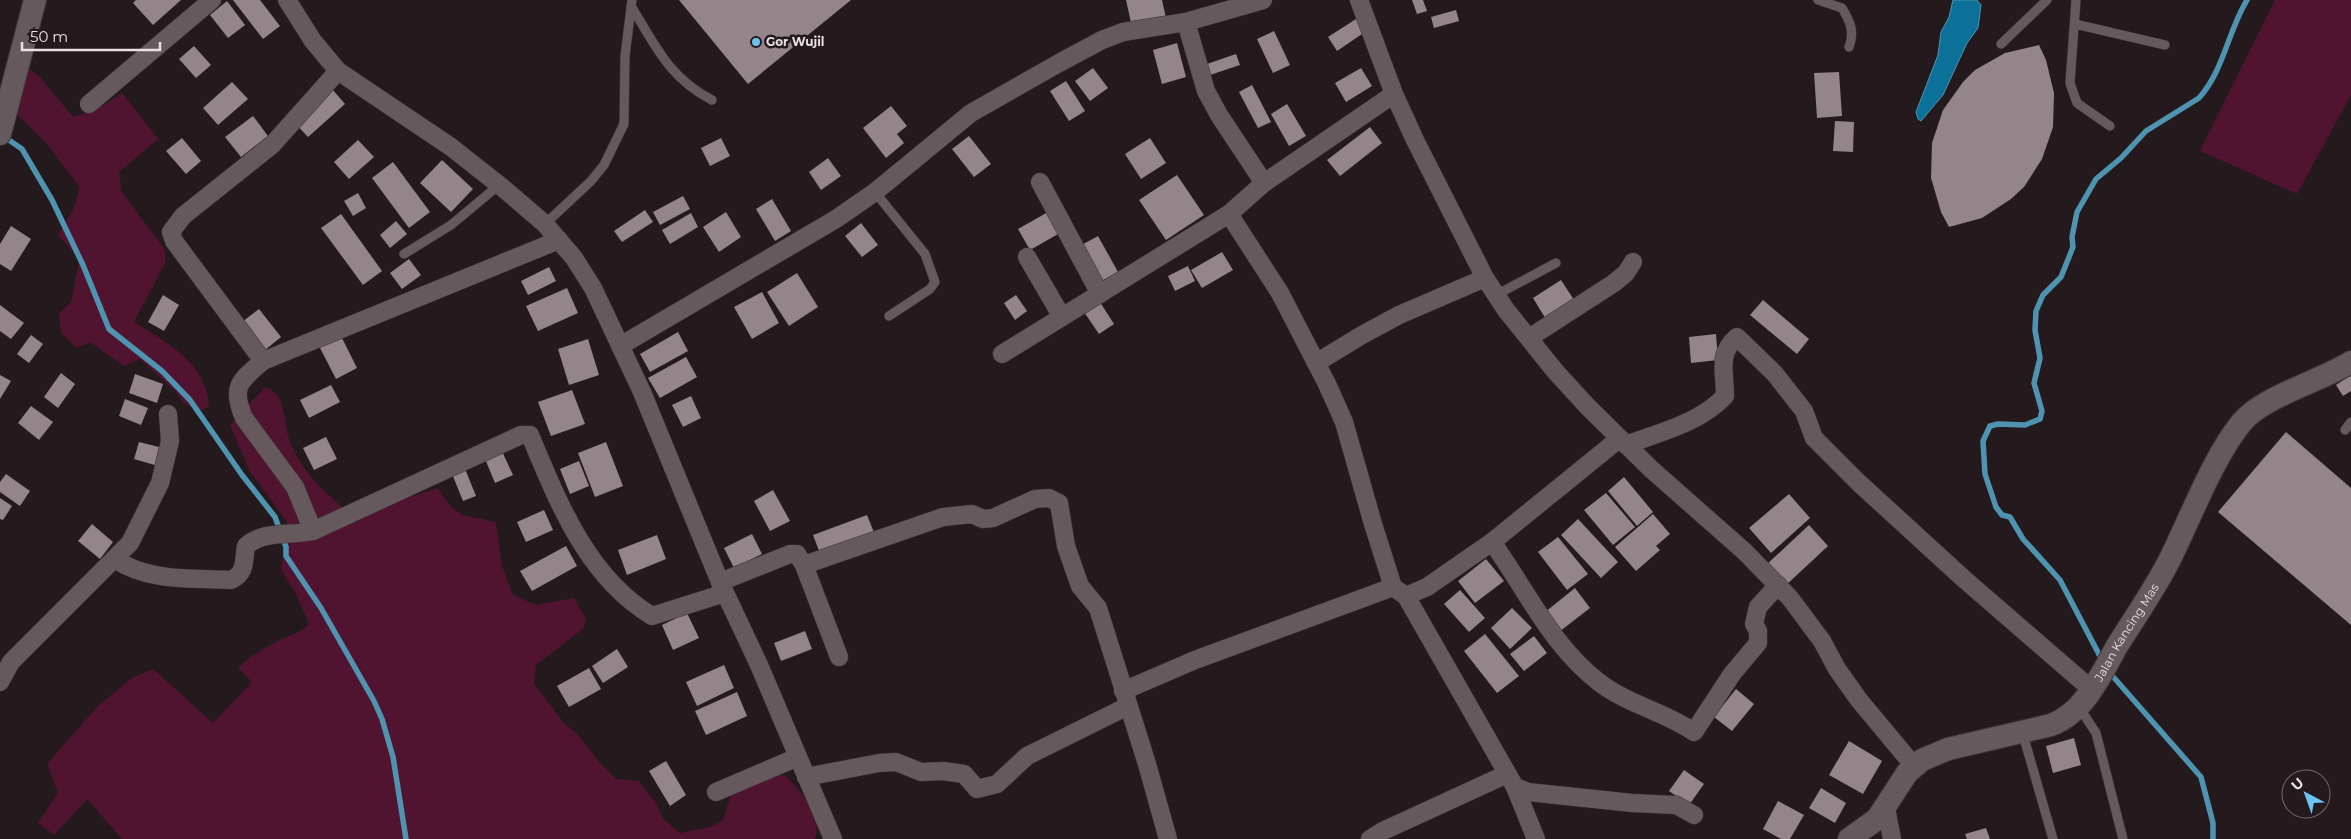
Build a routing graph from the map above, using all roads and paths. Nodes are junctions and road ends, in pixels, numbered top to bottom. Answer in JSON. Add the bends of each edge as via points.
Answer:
{"nodes":[{"id":1,"x":35,"y":0,"type":"edge"},
{"id":2,"x":212,"y":0,"type":"edge"},
{"id":3,"x":287,"y":0,"type":"edge"},
{"id":4,"x":1263,"y":0,"type":"edge"},
{"id":5,"x":1359,"y":0,"type":"edge"},
{"id":6,"x":1818,"y":0,"type":"edge"},
{"id":7,"x":2047,"y":0,"type":"edge"},
{"id":8,"x":2076,"y":0,"type":"edge"},
{"id":9,"x":631,"y":3,"type":"edge"},
{"id":10,"x":1186,"y":22,"type":"junction"},
{"id":11,"x":2075,"y":24,"type":"junction"},
{"id":12,"x":2002,"y":44,"type":"dead end"},
{"id":13,"x":2165,"y":45,"type":"dead end"},
{"id":14,"x":1849,"y":47,"type":"dead end"},
{"id":15,"x":338,"y":71,"type":"junction"},
{"id":16,"x":1394,"y":94,"type":"junction"},
{"id":17,"x":712,"y":100,"type":"dead end"},
{"id":18,"x":88,"y":104,"type":"dead end"},
{"id":19,"x":2110,"y":126,"type":"dead end"},
{"id":20,"x":1,"y":130,"type":"edge"},
{"id":21,"x":1040,"y":182,"type":"dead end"},
{"id":22,"x":1264,"y":183,"type":"junction"},
{"id":23,"x":499,"y":185,"type":"junction"},
{"id":24,"x":875,"y":192,"type":"junction"},
{"id":25,"x":1229,"y":214,"type":"junction"},
{"id":26,"x":545,"y":224,"type":"junction"},
{"id":27,"x":559,"y":240,"type":"junction"},
{"id":28,"x":404,"y":254,"type":"dead end"},
{"id":29,"x":1027,"y":257,"type":"dead end"},
{"id":30,"x":1633,"y":262,"type":"dead end"},
{"id":31,"x":1556,"y":263,"type":"dead end"},
{"id":32,"x":1485,"y":278,"type":"junction"},
{"id":33,"x":1100,"y":294,"type":"junction"},
{"id":34,"x":1496,"y":295,"type":"junction"},
{"id":35,"x":888,"y":316,"type":"dead end"},
{"id":36,"x":1062,"y":317,"type":"junction"},
{"id":37,"x":1529,"y":338,"type":"junction"},
{"id":38,"x":620,"y":346,"type":"junction"},
{"id":39,"x":1002,"y":354,"type":"dead end"},
{"id":40,"x":263,"y":361,"type":"junction"},
{"id":41,"x":2351,"y":362,"type":"edge"},
{"id":42,"x":1316,"y":363,"type":"junction"},
{"id":43,"x":168,"y":414,"type":"dead end"},
{"id":44,"x":1623,"y":442,"type":"junction"},
{"id":45,"x":305,"y":533,"type":"junction"},
{"id":46,"x":1492,"y":542,"type":"junction"},
{"id":47,"x":115,"y":558,"type":"junction"},
{"id":48,"x":804,"y":565,"type":"junction"},
{"id":49,"x":1778,"y":585,"type":"junction"},
{"id":50,"x":723,"y":587,"type":"junction"},
{"id":51,"x":1400,"y":591,"type":"junction"},
{"id":52,"x":839,"y":657,"type":"dead end"},
{"id":53,"x":0,"y":682,"type":"edge"},
{"id":54,"x":2089,"y":692,"type":"junction"},
{"id":55,"x":1125,"y":698,"type":"junction"},
{"id":56,"x":2022,"y":731,"type":"junction"},
{"id":57,"x":798,"y":757,"type":"junction"},
{"id":58,"x":1914,"y":766,"type":"junction"},
{"id":59,"x":806,"y":777,"type":"junction"},
{"id":60,"x":1511,"y":781,"type":"junction"},
{"id":61,"x":716,"y":792,"type":"dead end"},
{"id":62,"x":1886,"y":808,"type":"junction"},
{"id":63,"x":1694,"y":815,"type":"dead end"},
{"id":64,"x":832,"y":839,"type":"edge"},
{"id":65,"x":1168,"y":839,"type":"edge"},
{"id":66,"x":1370,"y":839,"type":"edge"},
{"id":67,"x":1536,"y":839,"type":"edge"},
{"id":68,"x":1849,"y":839,"type":"edge"},
{"id":69,"x":1892,"y":839,"type":"edge"},
{"id":70,"x":2053,"y":839,"type":"edge"},
{"id":71,"x":2123,"y":839,"type":"edge"}],
"edges":[{"from":1,"to":20,"type":"street"},
{"from":2,"to":18,"type":"street"},
{"from":3,"to":15,"type":"street","via":[[313,41]]},
{"from":4,"to":10,"type":"street"},
{"from":5,"to":16,"type":"street"},
{"from":6,"to":14,"type":"lane","via":[[1842,8],[1851,22],[1853,38]]},
{"from":7,"to":12,"type":"lane"},
{"from":8,"to":11,"type":"lane"},
{"from":9,"to":17,"type":"lane","via":[[673,72],[692,90]]},
{"from":9,"to":26,"type":"lane","via":[[625,56],[624,124],[604,165]]},
{"from":10,"to":22,"type":"street","via":[[1206,91]]},
{"from":10,"to":24,"type":"street","via":[[1123,32],[1059,63],[971,113]]},
{"from":11,"to":13,"type":"lane"},
{"from":11,"to":19,"type":"lane","via":[[2070,82],[2077,103]]},
{"from":15,"to":23,"type":"street","via":[[451,147]]},
{"from":15,"to":40,"type":"street","via":[[272,145],[183,216],[171,232],[174,241]]},
{"from":16,"to":22,"type":"street"},
{"from":16,"to":32,"type":"street"},
{"from":21,"to":33,"type":"street"},
{"from":22,"to":25,"type":"street"},
{"from":23,"to":26,"type":"street"},
{"from":23,"to":28,"type":"lane","via":[[452,225]]},
{"from":24,"to":35,"type":"lane","via":[[925,254],[935,282],[930,289]]},
{"from":24,"to":38,"type":"street","via":[[786,249]]},
{"from":25,"to":33,"type":"street"},
{"from":25,"to":42,"type":"street","via":[[1280,293]]},
{"from":26,"to":27,"type":"street"},
{"from":27,"to":38,"type":"street","via":[[593,288]]},
{"from":27,"to":40,"type":"street"},
{"from":29,"to":36,"type":"street"},
{"from":30,"to":37,"type":"street","via":[[1614,283]]},
{"from":31,"to":34,"type":"lane"},
{"from":32,"to":34,"type":"street"},
{"from":32,"to":42,"type":"street","via":[[1399,315]]},
{"from":33,"to":36,"type":"street"},
{"from":34,"to":37,"type":"street"},
{"from":36,"to":39,"type":"street"},
{"from":37,"to":44,"type":"street","via":[[1555,372]]},
{"from":38,"to":50,"type":"street"},
{"from":40,"to":45,"type":"street","via":[[242,379],[238,388],[239,407],[295,487]]},
{"from":41,"to":54,"type":"street","name":"Jalan Kancing Mas","via":[[2280,397],[2244,419],[2236,429],[2207,481],[2170,560]]},
{"from":42,"to":51,"type":"street","via":[[1344,422],[1373,524]]},
{"from":43,"to":47,"type":"street","via":[[170,441],[160,483],[130,543]]},
{"from":44,"to":46,"type":"street"},
{"from":44,"to":49,"type":"street"},
{"from":44,"to":54,"type":"street","via":[[1692,420],[1714,408],[1726,396],[1724,353],[1737,337],[1775,374],[1804,410],[1814,438],[1859,483]]},
{"from":45,"to":47,"type":"street","via":[[266,535],[253,540],[246,546],[244,569],[231,580],[144,574]]},
{"from":45,"to":50,"type":"street","via":[[521,435],[530,435],[586,553],[627,597],[652,616]]},
{"from":46,"to":49,"type":"street","via":[[1552,631],[1587,672],[1617,694],[1694,732],[1732,674],[1758,643],[1754,624],[1758,607]]},
{"from":46,"to":51,"type":"street","via":[[1427,587]]},
{"from":47,"to":53,"type":"street","via":[[11,662]]},
{"from":48,"to":50,"type":"street","via":[[797,554],[790,554]]},
{"from":48,"to":52,"type":"street"},
{"from":48,"to":55,"type":"street","via":[[943,517],[972,514],[983,519],[993,518],[1035,499],[1049,498],[1059,503],[1066,546],[1080,586],[1098,608]]},
{"from":49,"to":58,"type":"street","via":[[1822,641],[1859,700]]},
{"from":50,"to":57,"type":"street"},
{"from":51,"to":55,"type":"street","via":[[1195,660]]},
{"from":51,"to":60,"type":"street"},
{"from":54,"to":56,"type":"street","name":"Jalan Kancing Mas","via":[[2060,722]]},
{"from":54,"to":71,"type":"lane"},
{"from":55,"to":59,"type":"street","via":[[1027,756],[997,784],[977,789],[964,774],[921,772],[896,762]]},
{"from":55,"to":65,"type":"street"},
{"from":56,"to":58,"type":"street","name":"Jalan Kancing Mas","via":[[1934,753]]},
{"from":56,"to":70,"type":"lane"},
{"from":57,"to":59,"type":"street"},
{"from":57,"to":61,"type":"street"},
{"from":58,"to":62,"type":"street","name":"Jalan Kancing Mas"},
{"from":59,"to":64,"type":"street"},
{"from":60,"to":63,"type":"street","via":[[1528,792],[1676,805]]},
{"from":60,"to":66,"type":"street"},
{"from":60,"to":67,"type":"street"},
{"from":62,"to":68,"type":"street","name":"Jalan Kancing Mas","via":[[1872,824]]},
{"from":62,"to":69,"type":"street"}]}
